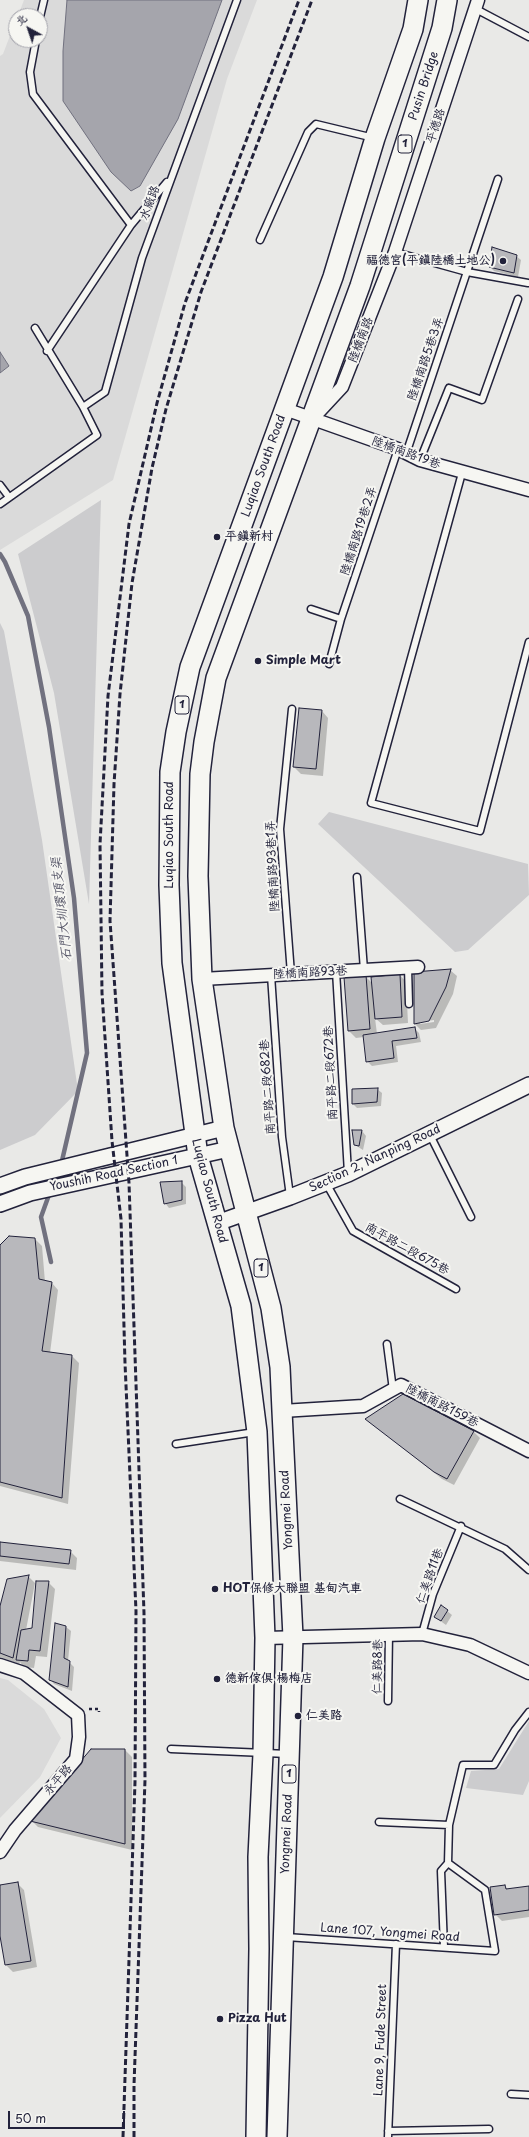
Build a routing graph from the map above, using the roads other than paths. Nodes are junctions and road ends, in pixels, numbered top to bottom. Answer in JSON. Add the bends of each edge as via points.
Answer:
{"nodes":[{"id":1,"x":237,"y":0,"type":"edge"},
{"id":2,"x":418,"y":0,"type":"edge"},
{"id":3,"x":447,"y":0,"type":"edge"},
{"id":4,"x":475,"y":3,"type":"edge"},
{"id":5,"x":529,"y":37,"type":"edge"},
{"id":6,"x":34,"y":48,"type":"edge"},
{"id":7,"x":375,"y":138,"type":"junction"},
{"id":8,"x":170,"y":179,"type":"junction"},
{"id":9,"x":498,"y":179,"type":"dead end"},
{"id":10,"x":131,"y":225,"type":"junction"},
{"id":11,"x":260,"y":240,"type":"dead end"},
{"id":12,"x":395,"y":252,"type":"junction"},
{"id":13,"x":468,"y":272,"type":"junction"},
{"id":14,"x":528,"y":283,"type":"edge"},
{"id":15,"x":518,"y":299,"type":"dead end"},
{"id":16,"x":35,"y":328,"type":"dead end"},
{"id":17,"x":47,"y":351,"type":"junction"},
{"id":18,"x":83,"y":407,"type":"junction"},
{"id":19,"x":285,"y":409,"type":"junction"},
{"id":20,"x":312,"y":419,"type":"junction"},
{"id":21,"x":402,"y":452,"type":"junction"},
{"id":22,"x":420,"y":460,"type":"junction"},
{"id":23,"x":462,"y":472,"type":"junction"},
{"id":24,"x":0,"y":485,"type":"edge"},
{"id":25,"x":529,"y":490,"type":"edge"},
{"id":26,"x":8,"y":497,"type":"junction"},
{"id":27,"x":0,"y":504,"type":"edge"},
{"id":28,"x":311,"y":610,"type":"dead end"},
{"id":29,"x":341,"y":619,"type":"junction"},
{"id":30,"x":529,"y":642,"type":"edge"},
{"id":31,"x":329,"y":664,"type":"dead end"},
{"id":32,"x":292,"y":709,"type":"dead end"},
{"id":33,"x":357,"y":877,"type":"dead end"},
{"id":34,"x":413,"y":967,"type":"joint"},
{"id":35,"x":364,"y":970,"type":"junction"},
{"id":36,"x":336,"y":971,"type":"junction"},
{"id":37,"x":291,"y":974,"type":"junction"},
{"id":38,"x":271,"y":975,"type":"junction"},
{"id":39,"x":202,"y":979,"type":"junction"},
{"id":40,"x":409,"y":1004,"type":"dead end"},
{"id":41,"x":529,"y":1085,"type":"edge"},
{"id":42,"x":224,"y":1128,"type":"junction"},
{"id":43,"x":430,"y":1133,"type":"junction"},
{"id":44,"x":194,"y":1134,"type":"junction"},
{"id":45,"x":229,"y":1149,"type":"junction"},
{"id":46,"x":198,"y":1156,"type":"junction"},
{"id":47,"x":348,"y":1174,"type":"junction"},
{"id":48,"x":326,"y":1183,"type":"junction"},
{"id":49,"x":0,"y":1186,"type":"edge"},
{"id":50,"x":290,"y":1197,"type":"junction"},
{"id":51,"x":0,"y":1204,"type":"edge"},
{"id":52,"x":246,"y":1213,"type":"junction"},
{"id":53,"x":471,"y":1217,"type":"dead end"},
{"id":54,"x":217,"y":1223,"type":"junction"},
{"id":55,"x":456,"y":1289,"type":"dead end"},
{"id":56,"x":387,"y":1344,"type":"dead end"},
{"id":57,"x":393,"y":1390,"type":"junction"},
{"id":58,"x":282,"y":1411,"type":"junction"},
{"id":59,"x":257,"y":1432,"type":"junction"},
{"id":60,"x":176,"y":1444,"type":"dead end"},
{"id":61,"x":529,"y":1451,"type":"edge"},
{"id":62,"x":400,"y":1498,"type":"dead end"},
{"id":63,"x":461,"y":1526,"type":"junction"},
{"id":64,"x":529,"y":1570,"type":"edge"},
{"id":65,"x":389,"y":1633,"type":"junction"},
{"id":66,"x":422,"y":1634,"type":"junction"},
{"id":67,"x":293,"y":1637,"type":"junction"},
{"id":68,"x":265,"y":1638,"type":"junction"},
{"id":69,"x":0,"y":1665,"type":"edge"},
{"id":70,"x":529,"y":1673,"type":"edge"},
{"id":71,"x":388,"y":1701,"type":"dead end"},
{"id":72,"x":529,"y":1712,"type":"edge"},
{"id":73,"x":171,"y":1749,"type":"dead end"},
{"id":74,"x":263,"y":1754,"type":"junction"},
{"id":75,"x":290,"y":1754,"type":"junction"},
{"id":76,"x":379,"y":1822,"type":"dead end"},
{"id":77,"x":449,"y":1825,"type":"junction"},
{"id":78,"x":0,"y":1852,"type":"edge"},
{"id":79,"x":448,"y":1863,"type":"junction"},
{"id":80,"x":284,"y":1937,"type":"junction"},
{"id":81,"x":396,"y":1944,"type":"junction"},
{"id":82,"x":444,"y":1948,"type":"junction"},
{"id":83,"x":511,"y":2094,"type":"dead end"},
{"id":84,"x":529,"y":2095,"type":"edge"},
{"id":85,"x":489,"y":2129,"type":"dead end"},
{"id":86,"x":388,"y":2134,"type":"edge"},
{"id":87,"x":256,"y":2137,"type":"edge"},
{"id":88,"x":277,"y":2137,"type":"edge"}],
"edges":[{"from":1,"to":8,"type":"lane","name":"水廠路"},
{"from":2,"to":7,"type":"main road","number":"1","via":[[413,29]]},
{"from":3,"to":20,"type":"main road","name":"Pusin Bridge","number":"1","via":[[442,28],[360,286]]},
{"from":4,"to":5,"type":"lane"},
{"from":4,"to":12,"type":"street","name":"平德路"},
{"from":6,"to":10,"type":"lane","via":[[30,72],[33,94]]},
{"from":7,"to":11,"type":"lane","via":[[316,124],[308,132]]},
{"from":7,"to":19,"type":"main road","name":"Luqiao South Road","number":"1","via":[[333,277]]},
{"from":8,"to":10,"type":"lane"},
{"from":8,"to":18,"type":"lane","name":"水廠路","via":[[142,258],[105,392]]},
{"from":9,"to":13,"type":"lane","name":"陸橋南路5巷3弄"},
{"from":10,"to":17,"type":"lane"},
{"from":12,"to":13,"type":"lane"},
{"from":12,"to":20,"type":"street","name":"陸橋南路","via":[[342,387]]},
{"from":13,"to":14,"type":"lane"},
{"from":13,"to":21,"type":"lane","name":"陸橋南路5巷3弄"},
{"from":15,"to":22,"type":"lane","via":[[482,400],[449,388]]},
{"from":16,"to":17,"type":"lane"},
{"from":17,"to":18,"type":"lane"},
{"from":18,"to":26,"type":"lane","via":[[97,435]]},
{"from":19,"to":20,"type":"street","name":"陸橋南路19巷"},
{"from":19,"to":44,"type":"main road","name":"Luqiao South Road","number":"1","via":[[190,667],[170,772],[172,963]]},
{"from":20,"to":21,"type":"street","name":"陸橋南路19巷"},
{"from":20,"to":39,"type":"main road","number":"1","via":[[252,588],[216,678],[200,774],[198,876]]},
{"from":21,"to":22,"type":"street","name":"陸橋南路19巷"},
{"from":21,"to":29,"type":"lane","name":"陸橋南路19巷2弄"},
{"from":22,"to":23,"type":"street","name":"陸橋南路19巷"},
{"from":23,"to":25,"type":"street","name":"陸橋南路19巷"},
{"from":23,"to":30,"type":"lane","via":[[371,803],[480,830]]},
{"from":24,"to":26,"type":"lane"},
{"from":26,"to":27,"type":"lane"},
{"from":28,"to":29,"type":"lane"},
{"from":29,"to":31,"type":"lane","name":"陸橋南路19巷2弄"},
{"from":32,"to":37,"type":"lane","name":"陸橋南路93巷1弄","via":[[280,829]]},
{"from":33,"to":35,"type":"lane"},
{"from":34,"to":35,"type":"street","name":"陸橋南路93巷"},
{"from":34,"to":40,"type":"lane"},
{"from":35,"to":36,"type":"street","name":"陸橋南路93巷"},
{"from":36,"to":37,"type":"street","name":"陸橋南路93巷"},
{"from":36,"to":47,"type":"lane","name":"南平路二段672巷"},
{"from":37,"to":38,"type":"street","name":"陸橋南路93巷"},
{"from":38,"to":39,"type":"street","name":"陸橋南路93巷"},
{"from":38,"to":50,"type":"lane","name":"南平路二段682巷","via":[[282,1137]]},
{"from":39,"to":42,"type":"main road","number":"1"},
{"from":41,"to":43,"type":"street","name":"Section 2, Nanping Road"},
{"from":42,"to":44,"type":"street","name":"Youshih Road Section 1"},
{"from":42,"to":45,"type":"main road","number":"1"},
{"from":43,"to":47,"type":"street","name":"Section 2, Nanping Road"},
{"from":43,"to":53,"type":"lane"},
{"from":44,"to":46,"type":"main road","name":"Luqiao South Road","number":"1"},
{"from":44,"to":49,"type":"street","name":"Youshih Road Section 1","via":[[25,1177]]},
{"from":45,"to":46,"type":"street","name":"Youshih Road Section 1"},
{"from":45,"to":52,"type":"main road","number":"1"},
{"from":46,"to":51,"type":"street","name":"Youshih Road Section 1","via":[[30,1193]]},
{"from":46,"to":54,"type":"main road","name":"Luqiao South Road","number":"1"},
{"from":47,"to":48,"type":"street","name":"Section 2, Nanping Road"},
{"from":48,"to":50,"type":"street","name":"Section 2, Nanping Road"},
{"from":48,"to":55,"type":"lane","name":"南平路二段675巷","via":[[353,1231]]},
{"from":50,"to":52,"type":"street","name":"Section 2, Nanping Road"},
{"from":52,"to":54,"type":"street","name":"Section 2, Nanping Road"},
{"from":52,"to":58,"type":"main road","number":"1","via":[[271,1308],[280,1367]]},
{"from":54,"to":59,"type":"main road","name":"Luqiao South Road","number":"1","via":[[241,1306]]},
{"from":56,"to":57,"type":"lane"},
{"from":57,"to":58,"type":"street","name":"陸橋南路159巷","via":[[363,1406]]},
{"from":57,"to":61,"type":"street","name":"陸橋南路159巷","via":[[400,1385]]},
{"from":58,"to":67,"type":"main road","name":"Yongmei Road","number":"1"},
{"from":59,"to":60,"type":"lane"},
{"from":59,"to":68,"type":"main road","number":"1"},
{"from":62,"to":63,"type":"lane"},
{"from":63,"to":64,"type":"lane","via":[[505,1549]]},
{"from":63,"to":66,"type":"lane","name":"仁美路11巷","via":[[433,1594]]},
{"from":65,"to":66,"type":"street"},
{"from":65,"to":67,"type":"street"},
{"from":65,"to":71,"type":"lane","name":"仁美路8巷"},
{"from":66,"to":70,"type":"street","via":[[470,1645]]},
{"from":67,"to":68,"type":"street"},
{"from":67,"to":75,"type":"main road","name":"Yongmei Road","number":"1"},
{"from":68,"to":74,"type":"main road","number":"1"},
{"from":69,"to":78,"type":"street","name":"永平路","via":[[24,1673],[78,1715],[79,1737],[76,1758],[15,1830]]},
{"from":72,"to":77,"type":"lane","via":[[494,1765],[463,1766]]},
{"from":73,"to":74,"type":"lane"},
{"from":74,"to":75,"type":"lane"},
{"from":74,"to":87,"type":"main road","number":"1","via":[[258,1857]]},
{"from":75,"to":80,"type":"main road","name":"Yongmei Road","number":"1"},
{"from":76,"to":77,"type":"lane"},
{"from":77,"to":79,"type":"lane"},
{"from":79,"to":82,"type":"lane","via":[[441,1871]]},
{"from":79,"to":82,"type":"lane","name":"Lane 107, Yongmei Road","via":[[485,1890],[494,1951]]},
{"from":80,"to":81,"type":"lane","name":"Lane 107, Yongmei Road"},
{"from":80,"to":88,"type":"main road","name":"Yongmei Road","number":"1"},
{"from":81,"to":82,"type":"lane","name":"Lane 107, Yongmei Road"},
{"from":81,"to":86,"type":"lane","name":"Lane 9, Fude Street"},
{"from":83,"to":84,"type":"lane"},
{"from":85,"to":86,"type":"lane"}]}
